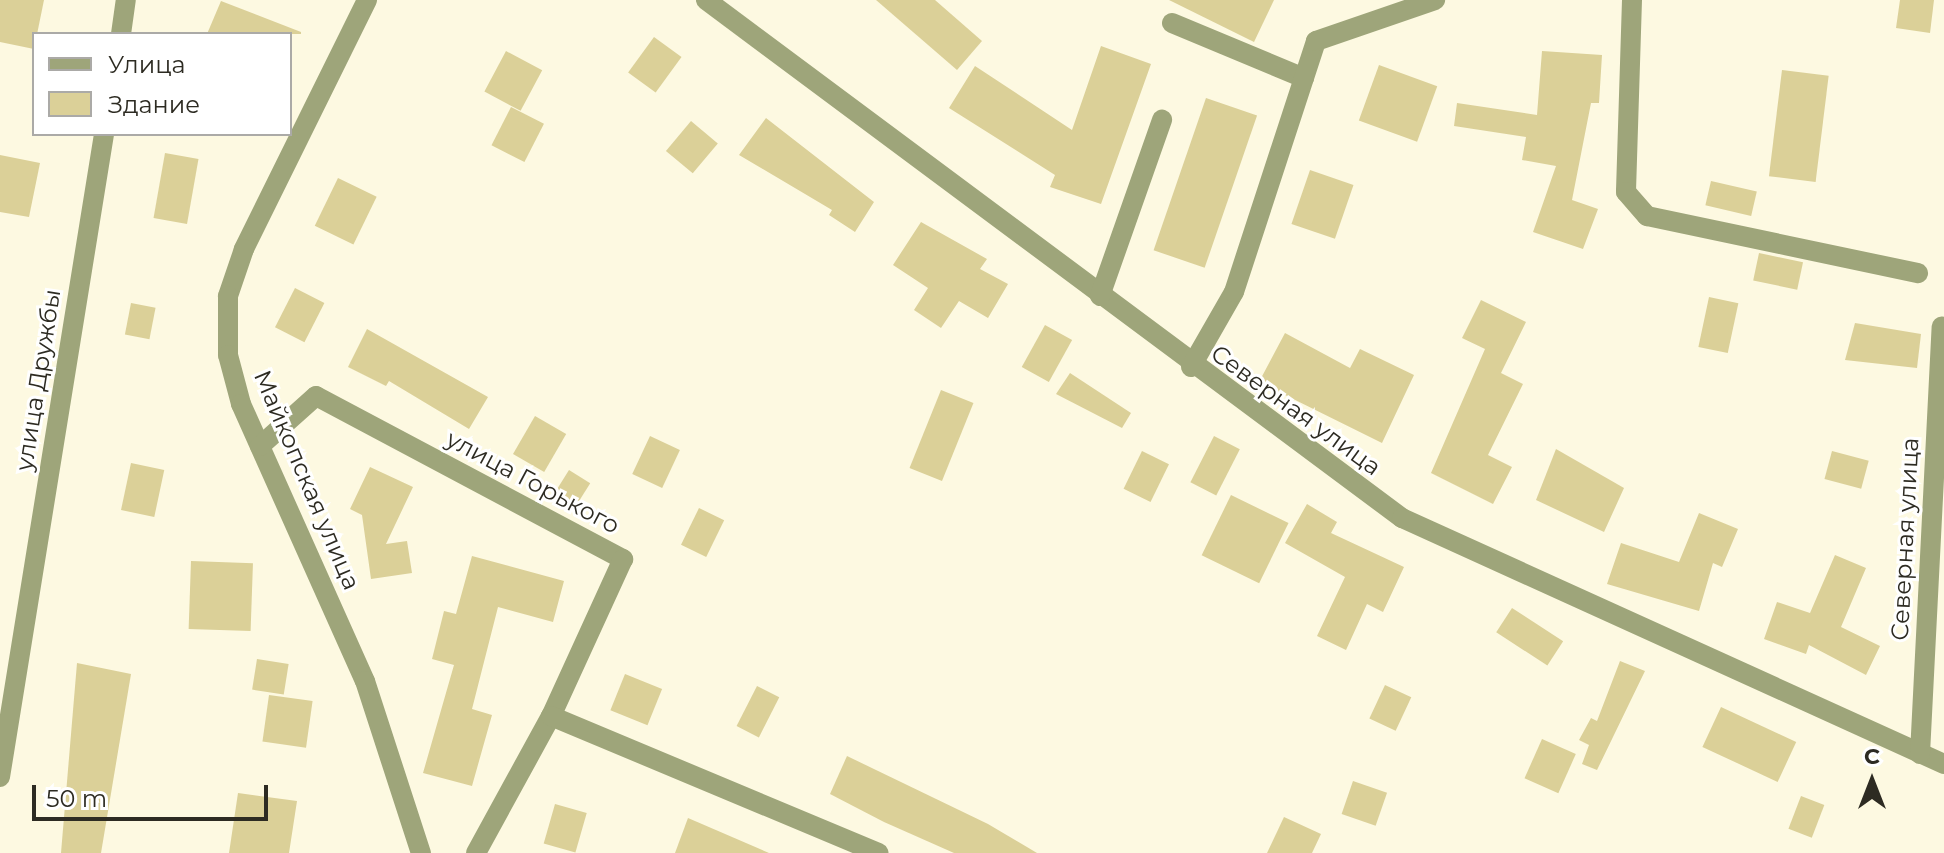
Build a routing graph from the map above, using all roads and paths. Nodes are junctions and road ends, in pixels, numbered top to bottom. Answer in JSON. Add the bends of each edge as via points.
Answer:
{"nodes":[{"id":1,"x":126,"y":0,"type":"edge"},
{"id":2,"x":367,"y":0,"type":"edge"},
{"id":3,"x":706,"y":0,"type":"edge"},
{"id":4,"x":1435,"y":0,"type":"edge"},
{"id":5,"x":1632,"y":0,"type":"edge"},
{"id":6,"x":1172,"y":23,"type":"dead end"},
{"id":7,"x":121,"y":32,"type":"edge"},
{"id":8,"x":1304,"y":78,"type":"junction"},
{"id":9,"x":1162,"y":120,"type":"dead end"},
{"id":10,"x":104,"y":136,"type":"edge"},
{"id":11,"x":1918,"y":273,"type":"dead end"},
{"id":12,"x":1100,"y":296,"type":"junction"},
{"id":13,"x":1942,"y":327,"type":"edge"},
{"id":14,"x":1191,"y":367,"type":"junction"},
{"id":15,"x":260,"y":446,"type":"junction"},
{"id":16,"x":551,"y":716,"type":"junction"},
{"id":17,"x":1920,"y":754,"type":"junction"},
{"id":18,"x":1944,"y":764,"type":"edge"},
{"id":19,"x":0,"y":777,"type":"edge"},
{"id":20,"x":421,"y":853,"type":"edge"},
{"id":21,"x":476,"y":853,"type":"edge"},
{"id":22,"x":879,"y":853,"type":"edge"}],
"edges":[{"from":1,"to":7,"type":"street"},
{"from":2,"to":15,"type":"street","name":"Майкопская улица","via":[[228,296],[228,355]]},
{"from":3,"to":12,"type":"street","name":"Северная улица"},
{"from":4,"to":8,"type":"street","via":[[1316,41]]},
{"from":5,"to":11,"type":"street","via":[[1626,192],[1647,216]]},
{"from":6,"to":8,"type":"street"},
{"from":8,"to":14,"type":"street","via":[[1234,292]]},
{"from":9,"to":12,"type":"street"},
{"from":10,"to":19,"type":"street","name":"улица Дружбы"},
{"from":12,"to":14,"type":"street","name":"Северная улица"},
{"from":13,"to":17,"type":"street","name":"Северная улица"},
{"from":14,"to":17,"type":"street","name":"Северная улица","via":[[1402,518]]},
{"from":15,"to":16,"type":"street","name":"улица Горького","via":[[316,396],[623,559]]},
{"from":15,"to":20,"type":"street","name":"Майкопская улица","via":[[365,681]]},
{"from":16,"to":21,"type":"street"},
{"from":16,"to":22,"type":"street"},
{"from":17,"to":18,"type":"street","name":"Северная улица"}]}
